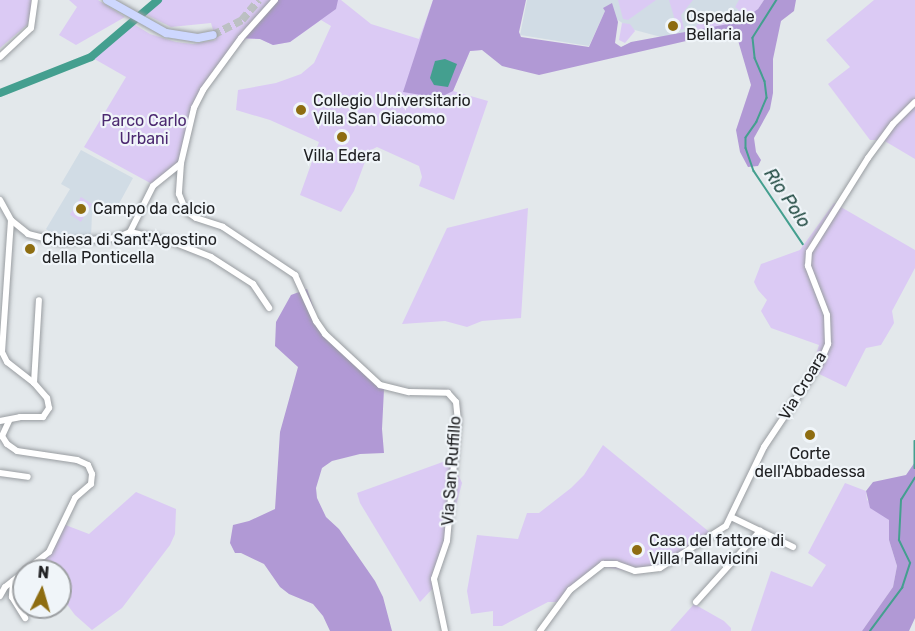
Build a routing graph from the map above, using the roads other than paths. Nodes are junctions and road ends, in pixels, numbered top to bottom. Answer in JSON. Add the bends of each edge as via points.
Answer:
{"nodes":[{"id":1,"x":36,"y":0,"type":"edge"},
{"id":2,"x":108,"y":0,"type":"edge"},
{"id":3,"x":275,"y":0,"type":"edge"},
{"id":4,"x":213,"y":35,"type":"tunnel mouth"},
{"id":5,"x":0,"y":57,"type":"edge"},
{"id":6,"x":915,"y":102,"type":"edge"},
{"id":7,"x":181,"y":163,"type":"junction"},
{"id":8,"x":0,"y":200,"type":"edge"},
{"id":9,"x":3,"y":213,"type":"edge"},
{"id":10,"x":11,"y":220,"type":"junction"},
{"id":11,"x":16,"y":226,"type":"junction"},
{"id":12,"x":130,"y":232,"type":"junction"},
{"id":13,"x":8,"y":241,"type":"junction"},
{"id":14,"x":39,"y":300,"type":"dead end"},
{"id":15,"x":269,"y":308,"type":"dead end"},
{"id":16,"x":1,"y":346,"type":"edge"},
{"id":17,"x":34,"y":383,"type":"junction"},
{"id":18,"x":0,"y":421,"type":"edge"},
{"id":19,"x":10,"y":421,"type":"junction"},
{"id":20,"x":0,"y":472,"type":"edge"},
{"id":21,"x":28,"y":477,"type":"dead end"},
{"id":22,"x":731,"y":517,"type":"junction"},
{"id":23,"x":760,"y":531,"type":"junction"},
{"id":24,"x":793,"y":547,"type":"dead end"},
{"id":25,"x":41,"y":559,"type":"edge"},
{"id":26,"x":12,"y":581,"type":"edge"},
{"id":27,"x":2,"y":587,"type":"edge"},
{"id":28,"x":0,"y":596,"type":"edge"},
{"id":29,"x":696,"y":602,"type":"dead end"},
{"id":30,"x":445,"y":631,"type":"edge"},
{"id":31,"x":540,"y":631,"type":"edge"}],
"edges":[{"from":1,"to":5,"type":"street","via":[[31,28]]},
{"from":2,"to":4,"type":"main road","via":[[166,33],[198,38]]},
{"from":3,"to":7,"type":"street","name":"Via San Ruffillo","via":[[203,90],[194,108]]},
{"from":6,"to":22,"type":"street","name":"Via Croara","via":[[868,159],[809,252],[808,266],[827,315],[828,344],[820,363],[764,447]]},
{"from":7,"to":12,"type":"street","via":[[153,186]]},
{"from":7,"to":30,"type":"street","name":"Via San Ruffillo","via":[[179,194],[186,211],[223,227],[295,274],[325,334],[380,385],[410,392],[448,393],[456,402],[458,420],[447,541],[434,579]]},
{"from":8,"to":9,"type":"street"},
{"from":9,"to":10,"type":"street"},
{"from":10,"to":11,"type":"street"},
{"from":10,"to":13,"type":"street"},
{"from":11,"to":12,"type":"street","via":[[28,234],[61,242],[116,238]]},
{"from":11,"to":13,"type":"street"},
{"from":12,"to":15,"type":"street","via":[[173,242],[211,257],[253,284]]},
{"from":13,"to":16,"type":"street"},
{"from":14,"to":17,"type":"street"},
{"from":16,"to":17,"type":"street","via":[[7,362]]},
{"from":17,"to":19,"type":"street","via":[[47,398],[49,408],[43,417]]},
{"from":18,"to":19,"type":"street"},
{"from":19,"to":25,"type":"street","via":[[2,436],[12,448],[77,460],[88,465],[92,474],[91,484],[75,498],[49,552]]},
{"from":20,"to":21,"type":"street"},
{"from":22,"to":23,"type":"street"},
{"from":22,"to":31,"type":"street","name":"Via Croara","via":[[713,536],[660,568],[635,572],[616,564],[603,564],[570,590]]},
{"from":23,"to":24,"type":"street"},
{"from":23,"to":29,"type":"street"},
{"from":26,"to":27,"type":"street"},
{"from":27,"to":28,"type":"street"}]}
